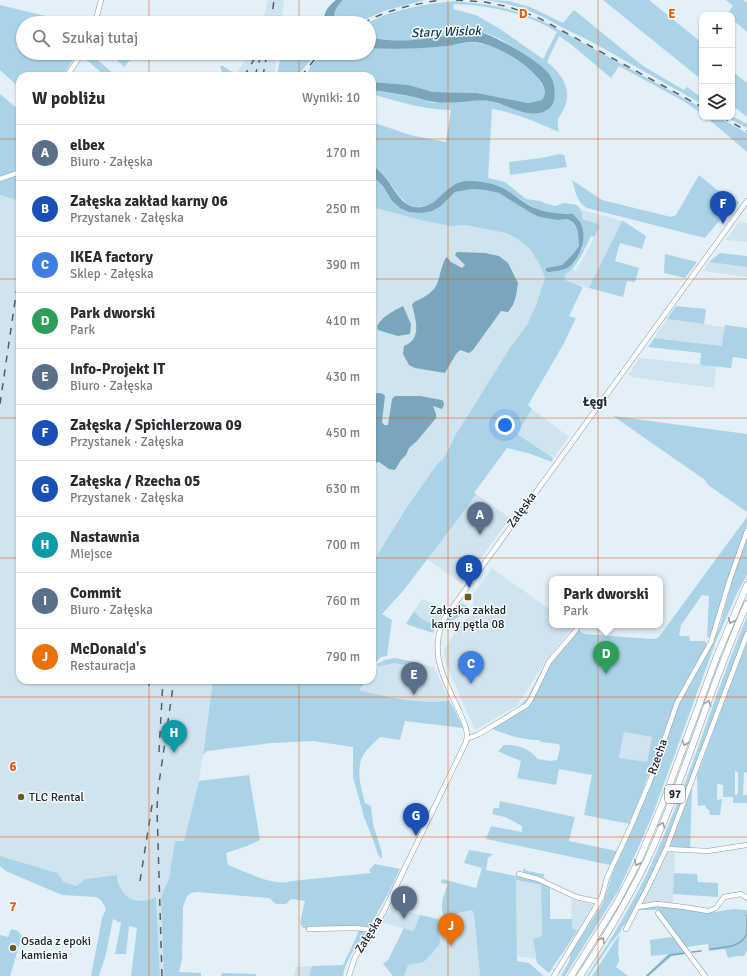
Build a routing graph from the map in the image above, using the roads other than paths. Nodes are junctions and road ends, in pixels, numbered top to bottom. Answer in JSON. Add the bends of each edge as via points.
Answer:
{"nodes":[{"id":1,"x":101,"y":0,"type":"edge"},
{"id":2,"x":97,"y":16,"type":"edge"},
{"id":3,"x":77,"y":60,"type":"edge"},
{"id":4,"x":70,"y":72,"type":"edge"},
{"id":5,"x":16,"y":174,"type":"edge"},
{"id":6,"x":0,"y":180,"type":"edge"},
{"id":7,"x":747,"y":201,"type":"edge"},
{"id":8,"x":747,"y":531,"type":"edge"},
{"id":9,"x":747,"y":585,"type":"edge"},
{"id":10,"x":747,"y":604,"type":"edge"},
{"id":11,"x":576,"y":629,"type":"dead end"},
{"id":12,"x":747,"y":634,"type":"edge"},
{"id":13,"x":467,"y":739,"type":"junction"},
{"id":14,"x":747,"y":845,"type":"edge"},
{"id":15,"x":666,"y":849,"type":"junction"},
{"id":16,"x":519,"y":874,"type":"dead end"},
{"id":17,"x":747,"y":898,"type":"edge"},
{"id":18,"x":599,"y":902,"type":"junction"},
{"id":19,"x":638,"y":908,"type":"junction"},
{"id":20,"x":658,"y":914,"type":"dead end"},
{"id":21,"x":626,"y":929,"type":"dead end"},
{"id":22,"x":309,"y":930,"type":"dead end"},
{"id":23,"x":372,"y":930,"type":"junction"},
{"id":24,"x":349,"y":976,"type":"edge"},
{"id":25,"x":554,"y":976,"type":"edge"},
{"id":26,"x":571,"y":976,"type":"edge"},
{"id":27,"x":580,"y":976,"type":"edge"},
{"id":28,"x":705,"y":976,"type":"edge"}],
"edges":[{"from":1,"to":2,"type":"street"},
{"from":3,"to":4,"type":"street"},
{"from":5,"to":6,"type":"street"},
{"from":7,"to":13,"type":"street","name":"Załęska","via":[[444,619],[438,636],[438,660],[465,726]]},
{"from":8,"to":18,"type":"street","name":"Rzecha","via":[[711,642],[677,703],[650,781]]},
{"from":9,"to":26,"type":"main road","number":"97","one_way":true,"via":[[639,860],[618,901]]},
{"from":27,"to":10,"type":"main road","number":"97","one_way":true,"via":[[623,906],[653,847]]},
{"from":11,"to":13,"type":"street","via":[[549,662],[527,705]]},
{"from":12,"to":15,"type":"street"},
{"from":13,"to":23,"type":"street","name":"Załęska","via":[[392,896]]},
{"from":14,"to":15,"type":"street","via":[[708,851]]},
{"from":15,"to":19,"type":"street"},
{"from":16,"to":18,"type":"street","via":[[538,879],[568,894]]},
{"from":17,"to":19,"type":"street","via":[[738,894],[724,897],[716,908],[708,911],[657,904]]},
{"from":18,"to":25,"type":"street","name":"Rzecha"},
{"from":19,"to":21,"type":"street"},
{"from":20,"to":28,"type":"street"},
{"from":22,"to":23,"type":"street"},
{"from":23,"to":24,"type":"street","name":"Załęska","via":[[355,957]]}]}
